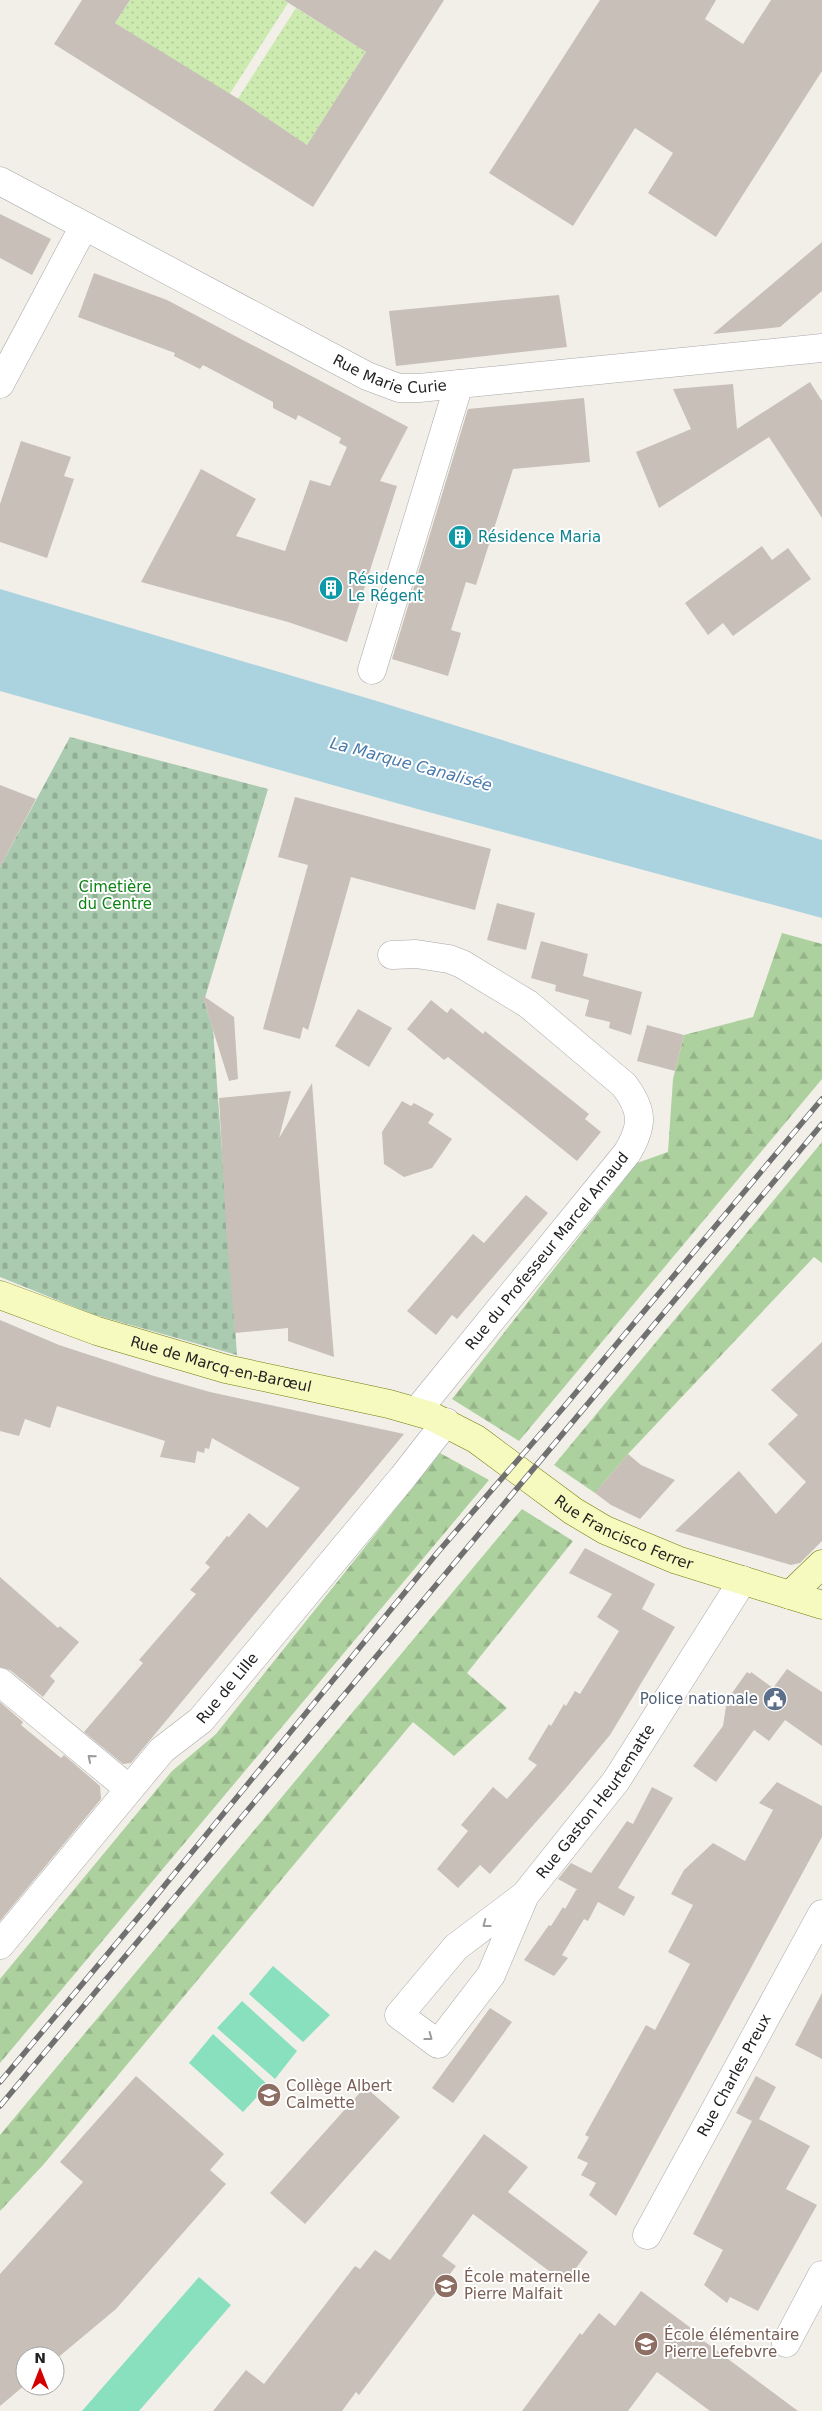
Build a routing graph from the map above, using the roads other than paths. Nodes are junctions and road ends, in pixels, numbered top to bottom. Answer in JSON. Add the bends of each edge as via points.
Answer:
{"nodes":[{"id":1,"x":0,"y":182,"type":"edge"},
{"id":2,"x":84,"y":226,"type":"junction"},
{"id":3,"x":822,"y":348,"type":"edge"},
{"id":4,"x":0,"y":384,"type":"edge"},
{"id":5,"x":458,"y":384,"type":"junction"},
{"id":6,"x":372,"y":670,"type":"dead end"},
{"id":7,"x":392,"y":955,"type":"dead end"},
{"id":8,"x":0,"y":1295,"type":"edge"},
{"id":9,"x":417,"y":1411,"type":"junction"},
{"id":10,"x":446,"y":1422,"type":"junction"},
{"id":11,"x":822,"y":1564,"type":"edge"},
{"id":12,"x":743,"y":1580,"type":"junction"},
{"id":13,"x":790,"y":1595,"type":"junction"},
{"id":14,"x":822,"y":1605,"type":"edge"},
{"id":15,"x":0,"y":1682,"type":"edge"},
{"id":16,"x":128,"y":1789,"type":"junction"},
{"id":17,"x":524,"y":1895,"type":"junction"},
{"id":18,"x":822,"y":1914,"type":"edge"},
{"id":19,"x":0,"y":1945,"type":"edge"},
{"id":20,"x":647,"y":2236,"type":"dead end"},
{"id":21,"x":822,"y":2275,"type":"edge"},
{"id":22,"x":786,"y":2343,"type":"dead end"}],
"edges":[{"from":1,"to":2,"type":"street","name":"Rue Marie Curie"},
{"from":2,"to":4,"type":"street"},
{"from":2,"to":5,"type":"street","name":"Rue Marie Curie","via":[[383,383],[399,388]]},
{"from":3,"to":5,"type":"street","name":"Rue Marie Curie"},
{"from":5,"to":6,"type":"street"},
{"from":7,"to":9,"type":"street","name":"Rue du Professeur Marcel Arnaud","via":[[416,954],[449,959],[502,987],[528,1004],[624,1085],[640,1112],[635,1140],[628,1153]]},
{"from":8,"to":9,"type":"street","name":"Rue de Marcq-en-Barœul","via":[[97,1331],[226,1369]]},
{"from":9,"to":10,"type":"street","name":"Rue de Marcq-en-Barœul"},
{"from":10,"to":12,"type":"street","name":"Rue Francisco Ferrer","via":[[476,1439],[592,1523],[677,1560]]},
{"from":10,"to":16,"type":"street","name":"Rue de Lille","via":[[200,1720],[162,1750]]},
{"from":11,"to":13,"type":"street"},
{"from":12,"to":13,"type":"street","name":"Rue Francisco Ferrer"},
{"from":12,"to":17,"type":"street","name":"Rue Gaston Heurtematte","via":[[630,1763]]},
{"from":13,"to":14,"type":"street","name":"Rue Francisco Ferrer"},
{"from":16,"to":15,"type":"street","one_way":true},
{"from":16,"to":19,"type":"street","name":"Rue de Lille"},
{"from":17,"to":17,"type":"street","name":"Rue Gaston Heurtematte","one_way":true,"via":[[456,1947],[400,2014],[438,2044],[491,1975]]},
{"from":18,"to":20,"type":"street","name":"Rue Charles Preux"},
{"from":21,"to":22,"type":"street"}]}
